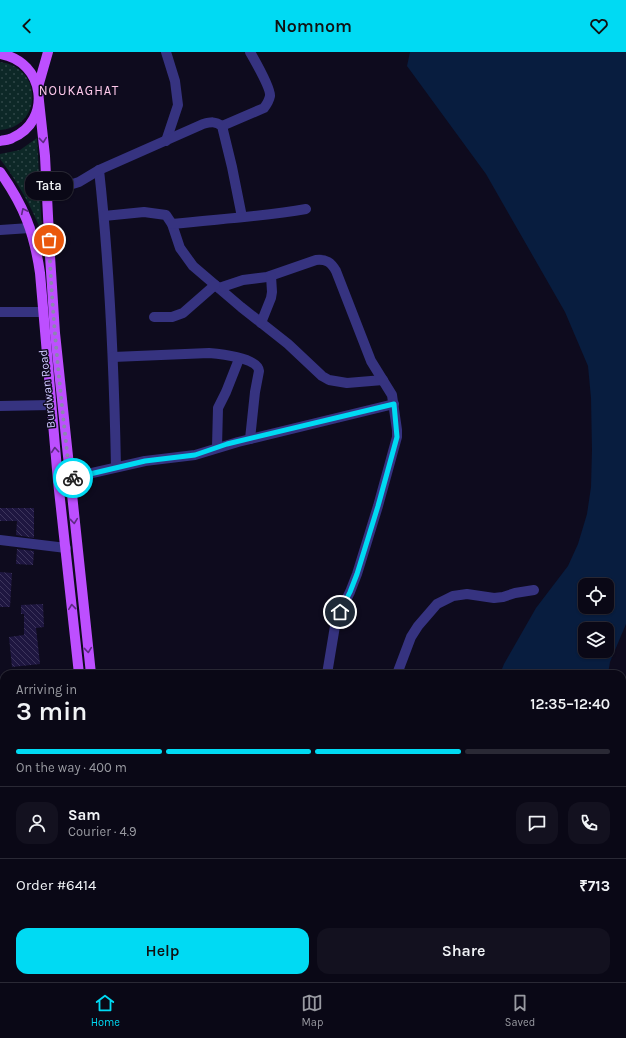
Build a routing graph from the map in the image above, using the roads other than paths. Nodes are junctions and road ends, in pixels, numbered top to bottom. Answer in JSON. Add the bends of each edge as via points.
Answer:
{"nodes":[{"id":1,"x":48,"y":52,"type":"edge"},
{"id":2,"x":166,"y":52,"type":"edge"},
{"id":3,"x":250,"y":52,"type":"edge"},
{"id":4,"x":0,"y":54,"type":"edge"},
{"id":5,"x":38,"y":87,"type":"junction"},
{"id":6,"x":39,"y":101,"type":"junction"},
{"id":7,"x":222,"y":126,"type":"junction"},
{"id":8,"x":0,"y":141,"type":"edge"},
{"id":9,"x":166,"y":141,"type":"junction"},
{"id":10,"x":100,"y":170,"type":"junction"},
{"id":11,"x":0,"y":172,"type":"edge"},
{"id":12,"x":47,"y":192,"type":"junction"},
{"id":13,"x":306,"y":209,"type":"dead end"},
{"id":14,"x":104,"y":216,"type":"junction"},
{"id":15,"x":242,"y":217,"type":"junction"},
{"id":16,"x":172,"y":224,"type":"junction"},
{"id":17,"x":30,"y":228,"type":"junction"},
{"id":18,"x":0,"y":230,"type":"edge"},
{"id":19,"x":271,"y":276,"type":"junction"},
{"id":20,"x":40,"y":278,"type":"junction"},
{"id":21,"x":51,"y":278,"type":"junction"},
{"id":22,"x":217,"y":286,"type":"junction"},
{"id":23,"x":0,"y":312,"type":"edge"},
{"id":24,"x":42,"y":312,"type":"junction"},
{"id":25,"x":154,"y":317,"type":"dead end"},
{"id":26,"x":261,"y":323,"type":"junction"},
{"id":27,"x":113,"y":357,"type":"junction"},
{"id":28,"x":239,"y":359,"type":"junction"},
{"id":29,"x":383,"y":380,"type":"junction"},
{"id":30,"x":394,"y":404,"type":"junction"},
{"id":31,"x":51,"y":405,"type":"junction"},
{"id":32,"x":0,"y":406,"type":"edge"},
{"id":33,"x":250,"y":439,"type":"junction"},
{"id":34,"x":217,"y":447,"type":"junction"},
{"id":35,"x":116,"y":467,"type":"junction"},
{"id":36,"x":70,"y":478,"type":"junction"},
{"id":37,"x":0,"y":540,"type":"edge"},
{"id":38,"x":66,"y":548,"type":"junction"},
{"id":39,"x":534,"y":590,"type":"dead end"},
{"id":40,"x":79,"y":670,"type":"edge"},
{"id":41,"x":91,"y":670,"type":"edge"},
{"id":42,"x":328,"y":670,"type":"edge"},
{"id":43,"x":399,"y":670,"type":"edge"}],
"edges":[{"from":1,"to":5,"type":"main road"},
{"from":2,"to":9,"type":"street","via":[[175,82],[178,105]]},
{"from":3,"to":7,"type":"street","via":[[270,92],[270,98],[264,108]]},
{"from":4,"to":5,"type":"main road","via":[[9,55],[22,62],[32,73]]},
{"from":5,"to":6,"type":"main road","name":"Burdwan Road"},
{"from":6,"to":8,"type":"main road","via":[[35,116],[26,129],[12,138]]},
{"from":6,"to":12,"type":"main road","name":"Burdwan Road","one_way":true},
{"from":7,"to":9,"type":"street","via":[[211,122],[203,124]]},
{"from":7,"to":15,"type":"street"},
{"from":9,"to":10,"type":"street"},
{"from":10,"to":12,"type":"street","via":[[79,182]]},
{"from":10,"to":14,"type":"street"},
{"from":17,"to":11,"type":"main road","name":"Burdwan Road","one_way":true,"via":[[26,215]]},
{"from":12,"to":21,"type":"main road","name":"Burdwan Road"},
{"from":13,"to":15,"type":"street"},
{"from":14,"to":16,"type":"street","via":[[151,212],[166,215]]},
{"from":14,"to":27,"type":"street"},
{"from":15,"to":16,"type":"street"},
{"from":16,"to":22,"type":"street","via":[[184,255]]},
{"from":17,"to":18,"type":"street"},
{"from":17,"to":20,"type":"main road","name":"Burdwan Road"},
{"from":19,"to":22,"type":"street"},
{"from":19,"to":26,"type":"street","via":[[271,298]]},
{"from":19,"to":29,"type":"street","via":[[316,260],[322,259],[332,264],[371,361]]},
{"from":20,"to":21,"type":"main road"},
{"from":20,"to":24,"type":"main road","name":"Burdwan Road"},
{"from":21,"to":36,"type":"main road","name":"Burdwan Road"},
{"from":22,"to":25,"type":"street","via":[[183,313],[172,317]]},
{"from":22,"to":26,"type":"street"},
{"from":23,"to":24,"type":"street"},
{"from":24,"to":31,"type":"main road","name":"Burdwan Road"},
{"from":26,"to":29,"type":"street","via":[[329,380],[347,383]]},
{"from":27,"to":28,"type":"street","via":[[209,353]]},
{"from":27,"to":35,"type":"street"},
{"from":28,"to":33,"type":"street","via":[[254,363],[259,368]]},
{"from":28,"to":34,"type":"street","via":[[218,408]]},
{"from":29,"to":30,"type":"street"},
{"from":30,"to":33,"type":"street"},
{"from":30,"to":42,"type":"street","via":[[397,437],[357,574],[336,620]]},
{"from":31,"to":32,"type":"street"},
{"from":38,"to":31,"type":"main road","name":"Burdwan Road","one_way":true},
{"from":33,"to":34,"type":"street"},
{"from":34,"to":35,"type":"street","via":[[189,456]]},
{"from":35,"to":36,"type":"street"},
{"from":36,"to":41,"type":"main road","name":"Burdwan Road","one_way":true},
{"from":37,"to":38,"type":"street"},
{"from":40,"to":38,"type":"main road","name":"Burdwan Road","one_way":true},
{"from":39,"to":43,"type":"street","via":[[494,598],[466,594],[453,596],[437,604],[411,637]]}]}
